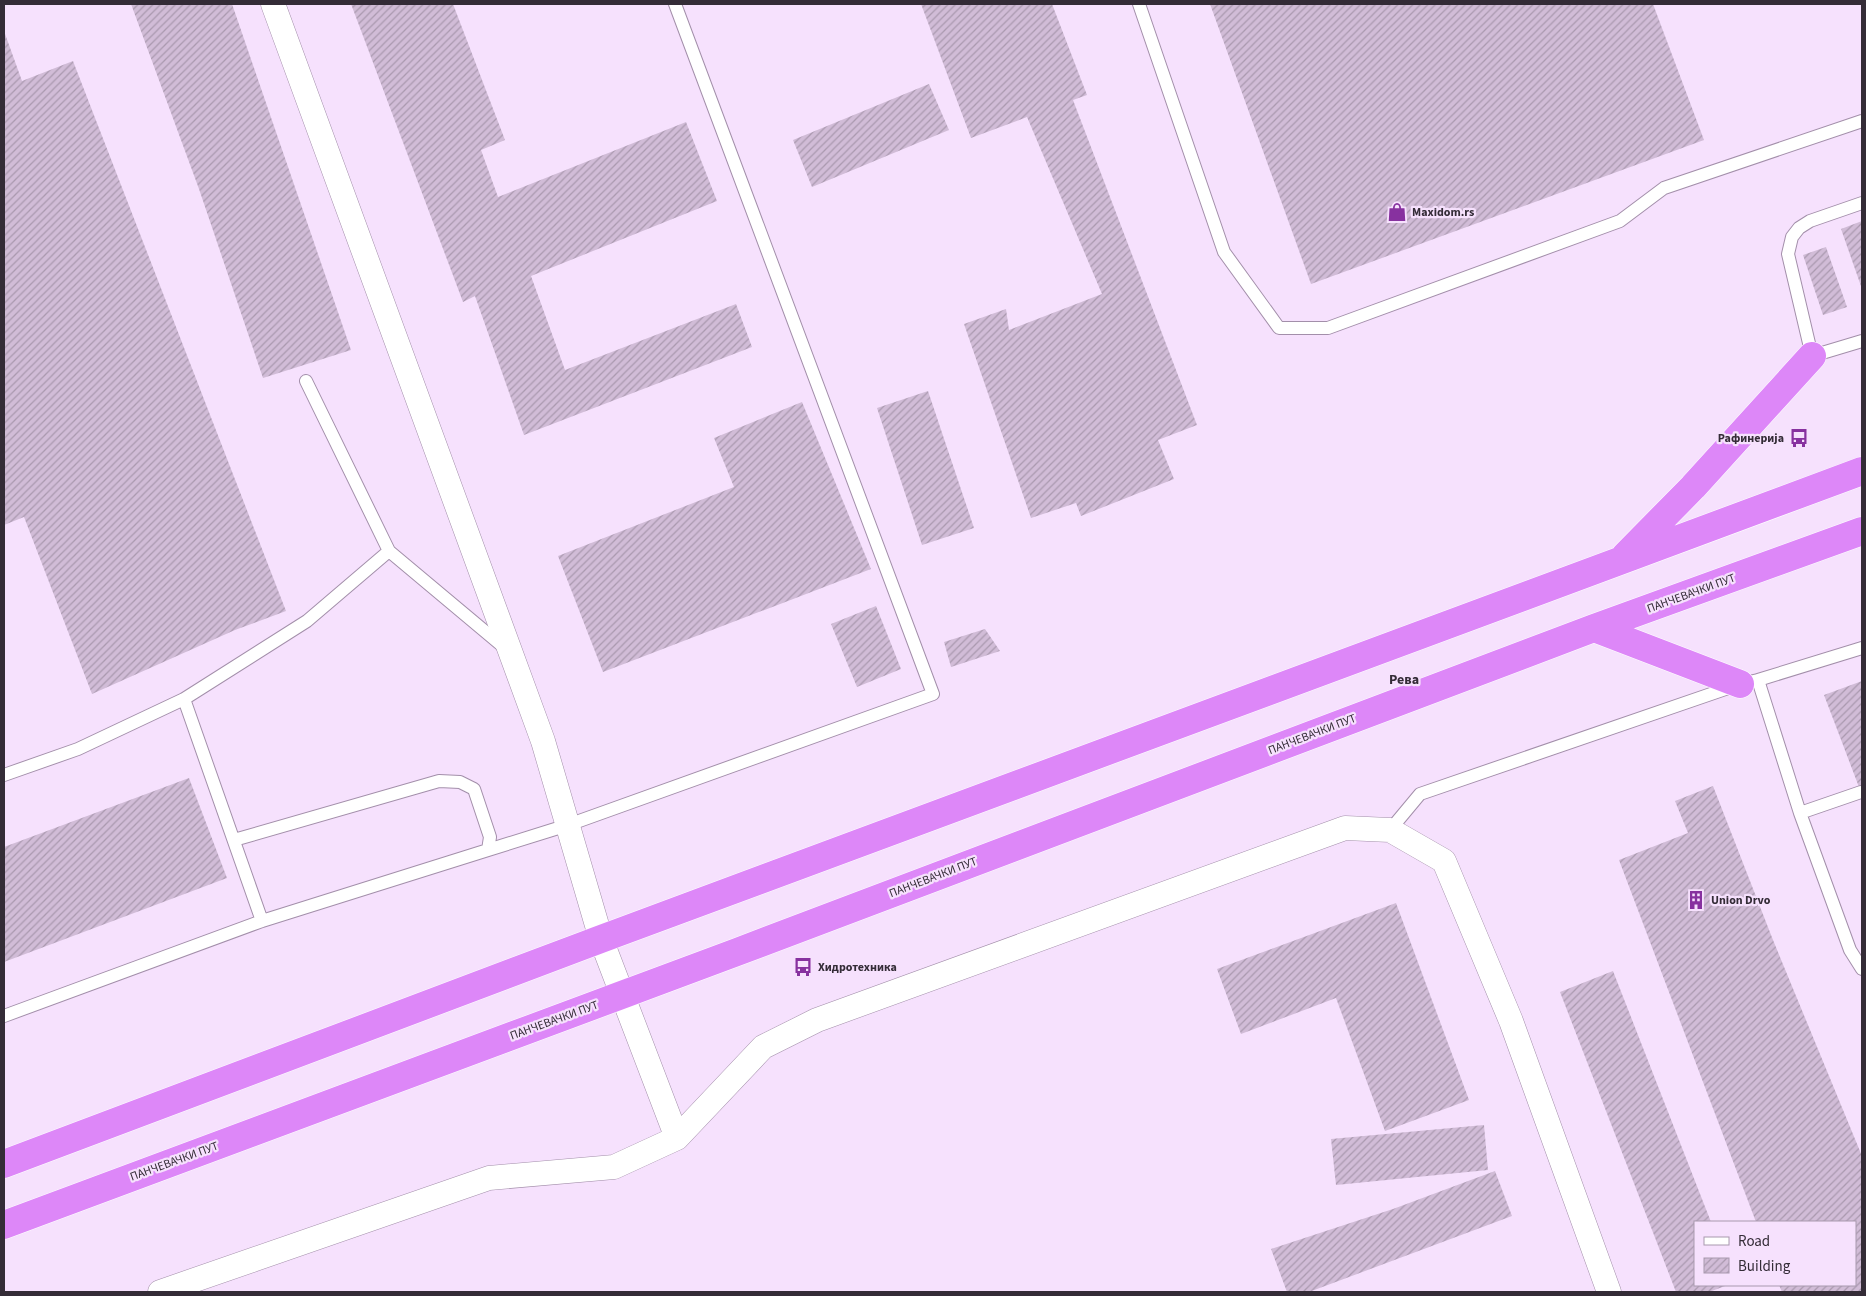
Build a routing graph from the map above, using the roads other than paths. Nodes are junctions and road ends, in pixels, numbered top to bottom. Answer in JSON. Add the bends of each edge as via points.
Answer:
{"nodes":[{"id":1,"x":273,"y":4,"type":"edge"},
{"id":2,"x":676,"y":4,"type":"edge"},
{"id":3,"x":1139,"y":4,"type":"edge"},
{"id":4,"x":1862,"y":121,"type":"edge"},
{"id":5,"x":1862,"y":203,"type":"edge"},
{"id":6,"x":1862,"y":341,"type":"edge"},
{"id":7,"x":1812,"y":356,"type":"junction"},
{"id":8,"x":306,"y":380,"type":"dead end"},
{"id":9,"x":1862,"y":471,"type":"edge"},
{"id":10,"x":1862,"y":531,"type":"edge"},
{"id":11,"x":388,"y":551,"type":"junction"},
{"id":12,"x":1617,"y":563,"type":"junction"},
{"id":13,"x":1594,"y":628,"type":"junction"},
{"id":14,"x":1862,"y":648,"type":"edge"},
{"id":15,"x":511,"y":654,"type":"junction"},
{"id":16,"x":1749,"y":682,"type":"junction"},
{"id":17,"x":184,"y":698,"type":"junction"},
{"id":18,"x":4,"y":774,"type":"edge"},
{"id":19,"x":1861,"y":792,"type":"dead end"},
{"id":20,"x":1800,"y":813,"type":"junction"},
{"id":21,"x":568,"y":825,"type":"junction"},
{"id":22,"x":1390,"y":830,"type":"junction"},
{"id":23,"x":234,"y":840,"type":"junction"},
{"id":24,"x":488,"y":850,"type":"junction"},
{"id":25,"x":262,"y":921,"type":"junction"},
{"id":26,"x":601,"y":939,"type":"junction"},
{"id":27,"x":1862,"y":969,"type":"edge"},
{"id":28,"x":621,"y":995,"type":"junction"},
{"id":29,"x":4,"y":1016,"type":"edge"},
{"id":30,"x":677,"y":1138,"type":"junction"},
{"id":31,"x":4,"y":1164,"type":"edge"},
{"id":32,"x":4,"y":1225,"type":"edge"},
{"id":33,"x":160,"y":1292,"type":"edge"},
{"id":34,"x":1609,"y":1292,"type":"edge"}],
"edges":[{"from":1,"to":15,"type":"street"},
{"from":2,"to":21,"type":"lane","via":[[933,694]]},
{"from":3,"to":4,"type":"lane","via":[[1224,252],[1279,328],[1328,328],[1620,221],[1664,188]]},
{"from":5,"to":7,"type":"lane","via":[[1810,221],[1792,237],[1788,254]]},
{"from":6,"to":7,"type":"lane"},
{"from":7,"to":12,"type":"highway","via":[[1693,487]]},
{"from":8,"to":11,"type":"lane"},
{"from":9,"to":12,"type":"highway"},
{"from":10,"to":13,"type":"highway","name":"ПАНЧЕВАЧКИ ПУТ"},
{"from":11,"to":15,"type":"lane"},
{"from":11,"to":17,"type":"lane","via":[[307,621]]},
{"from":12,"to":26,"type":"highway"},
{"from":13,"to":16,"type":"highway"},
{"from":13,"to":28,"type":"highway","name":"ПАНЧЕВАЧКИ ПУТ"},
{"from":14,"to":16,"type":"lane"},
{"from":15,"to":21,"type":"street","via":[[543,741]]},
{"from":16,"to":20,"type":"lane"},
{"from":16,"to":22,"type":"lane","via":[[1420,794]]},
{"from":17,"to":18,"type":"lane","via":[[78,748]]},
{"from":17,"to":23,"type":"lane"},
{"from":19,"to":20,"type":"lane"},
{"from":20,"to":27,"type":"lane","via":[[1850,950]]},
{"from":21,"to":24,"type":"lane"},
{"from":21,"to":26,"type":"street"},
{"from":22,"to":30,"type":"street","via":[[1345,828],[818,1020],[763,1047]]},
{"from":22,"to":34,"type":"street","via":[[1444,861],[1511,1021]]},
{"from":23,"to":24,"type":"lane","via":[[439,781],[460,782],[474,789],[490,837]]},
{"from":23,"to":25,"type":"lane"},
{"from":24,"to":25,"type":"lane"},
{"from":25,"to":29,"type":"lane"},
{"from":26,"to":28,"type":"street"},
{"from":26,"to":31,"type":"highway"},
{"from":28,"to":30,"type":"street"},
{"from":28,"to":32,"type":"highway","name":"ПАНЧЕВАЧКИ ПУТ"},
{"from":30,"to":33,"type":"street","via":[[614,1167],[489,1178]]}]}
